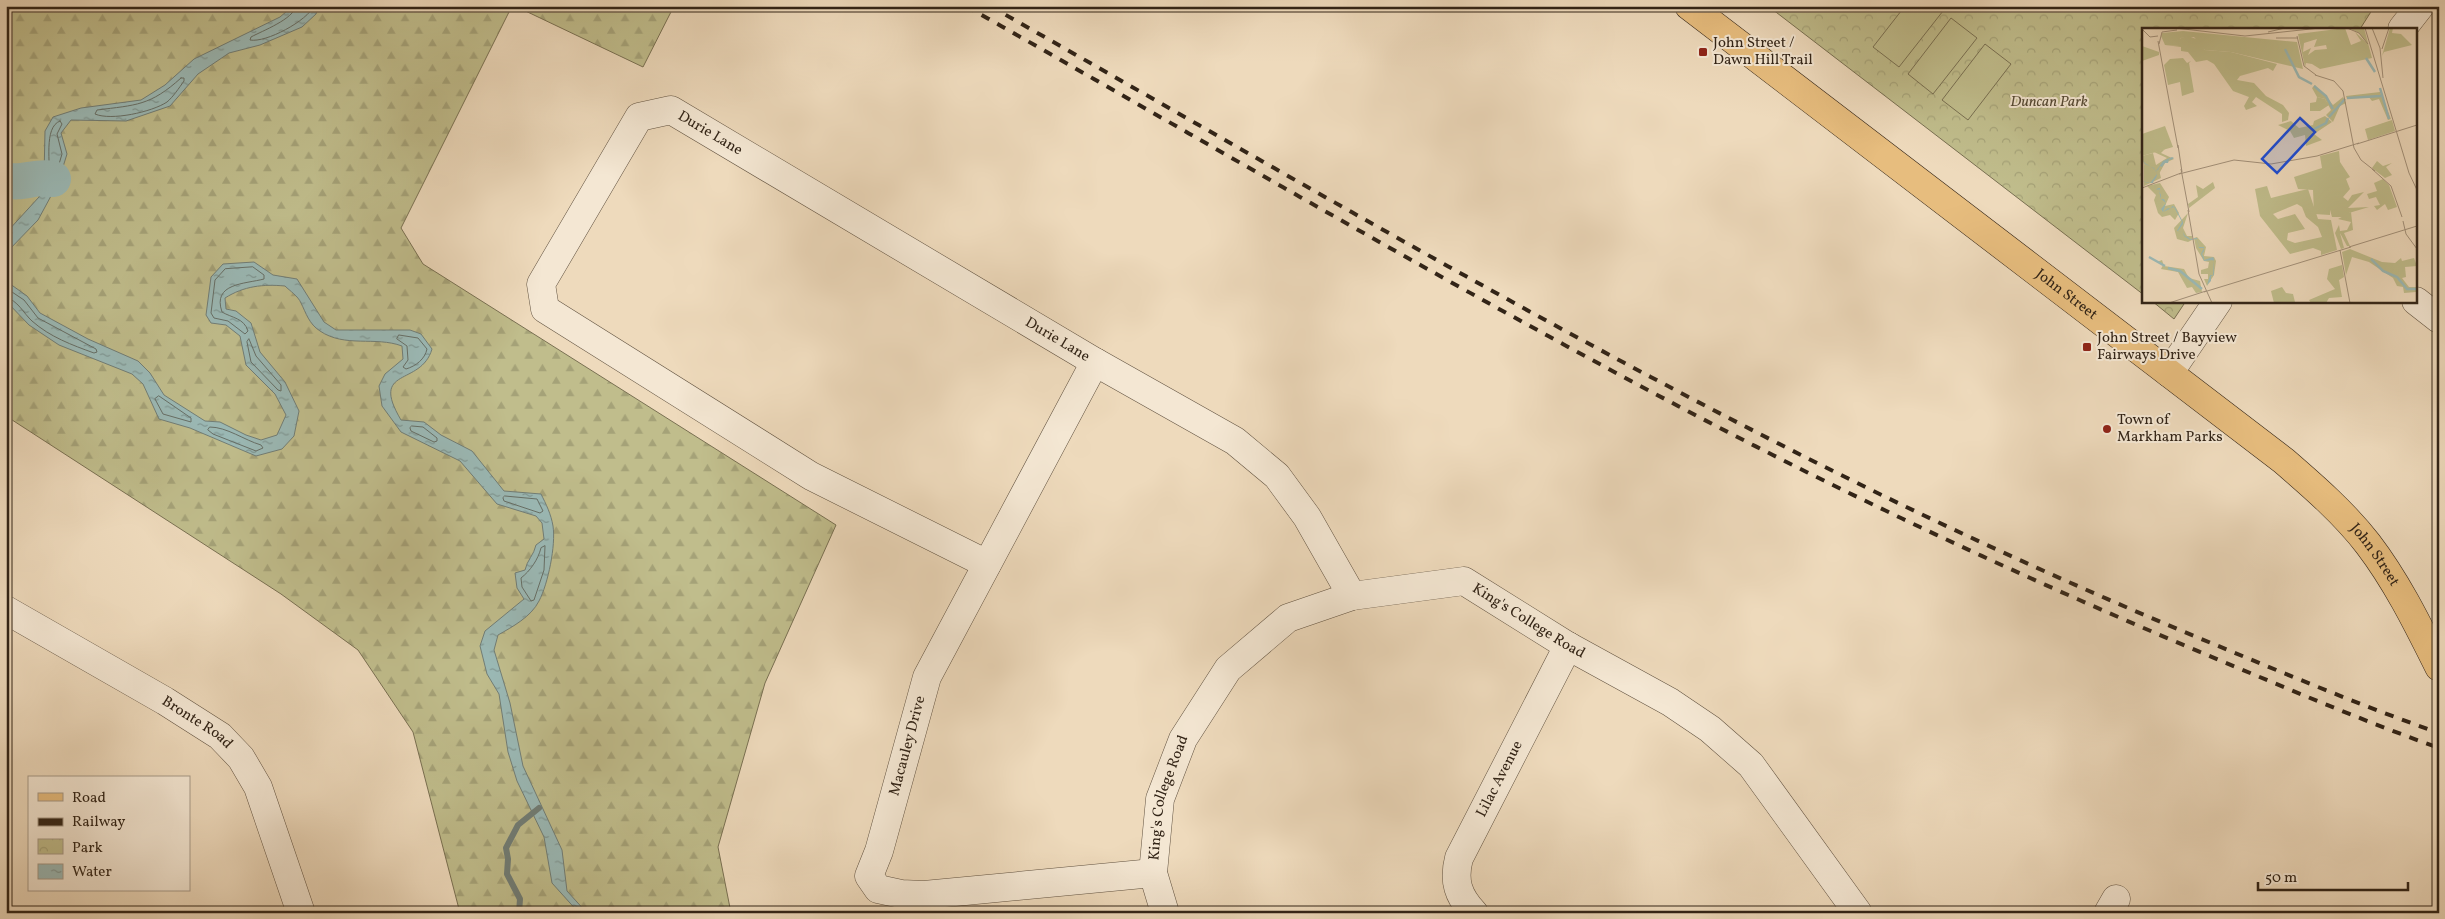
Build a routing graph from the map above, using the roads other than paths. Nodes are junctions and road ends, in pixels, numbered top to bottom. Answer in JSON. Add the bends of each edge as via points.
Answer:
{"nodes":[{"id":1,"x":1689,"y":6,"type":"edge"},
{"id":2,"x":2420,"y":6,"type":"edge"},
{"id":3,"x":2403,"y":28,"type":"edge"},
{"id":4,"x":2217,"y":302,"type":"edge"},
{"id":5,"x":2417,"y":302,"type":"edge"},
{"id":6,"x":2439,"y":318,"type":"edge"},
{"id":7,"x":1095,"y":362,"type":"junction"},
{"id":8,"x":2169,"y":373,"type":"junction"},
{"id":9,"x":987,"y":564,"type":"junction"},
{"id":10,"x":1352,"y":596,"type":"junction"},
{"id":11,"x":6,"y":610,"type":"edge"},
{"id":12,"x":1568,"y":646,"type":"junction"},
{"id":13,"x":2439,"y":667,"type":"edge"},
{"id":14,"x":1153,"y":873,"type":"junction"},
{"id":15,"x":300,"y":913,"type":"edge"},
{"id":16,"x":1165,"y":913,"type":"edge"},
{"id":17,"x":1474,"y":913,"type":"edge"},
{"id":18,"x":1858,"y":913,"type":"edge"}],
"edges":[{"from":1,"to":8,"type":"main road","name":"John Street"},
{"from":2,"to":3,"type":"street"},
{"from":4,"to":8,"type":"street"},
{"from":5,"to":6,"type":"street"},
{"from":7,"to":9,"type":"street","name":"Macauley Drive"},
{"from":7,"to":9,"type":"street","name":"Durie Lane","via":[[671,110],[639,117],[541,284],[545,309],[811,476]]},
{"from":7,"to":10,"type":"street","name":"Durie Lane","via":[[1236,441],[1277,476],[1307,517]]},
{"from":8,"to":13,"type":"main road","name":"John Street","via":[[2284,461],[2346,518],[2391,577]]},
{"from":9,"to":14,"type":"street","name":"Macauley Drive","via":[[927,678],[880,851],[869,876],[878,889],[924,895]]},
{"from":10,"to":12,"type":"street","name":"King's College Road","via":[[1464,581]]},
{"from":10,"to":14,"type":"street","name":"King's College Road","via":[[1288,618],[1228,669],[1182,739],[1160,799]]},
{"from":11,"to":15,"type":"street","name":"Bronte Road","via":[[220,736],[241,758],[258,787]]},
{"from":12,"to":17,"type":"street","name":"Lilac Avenue","via":[[1459,858],[1457,888]]},
{"from":12,"to":18,"type":"street","name":"King's College Road","via":[[1670,702],[1710,729],[1751,765]]},
{"from":14,"to":16,"type":"street","name":"King's College Road"}]}
